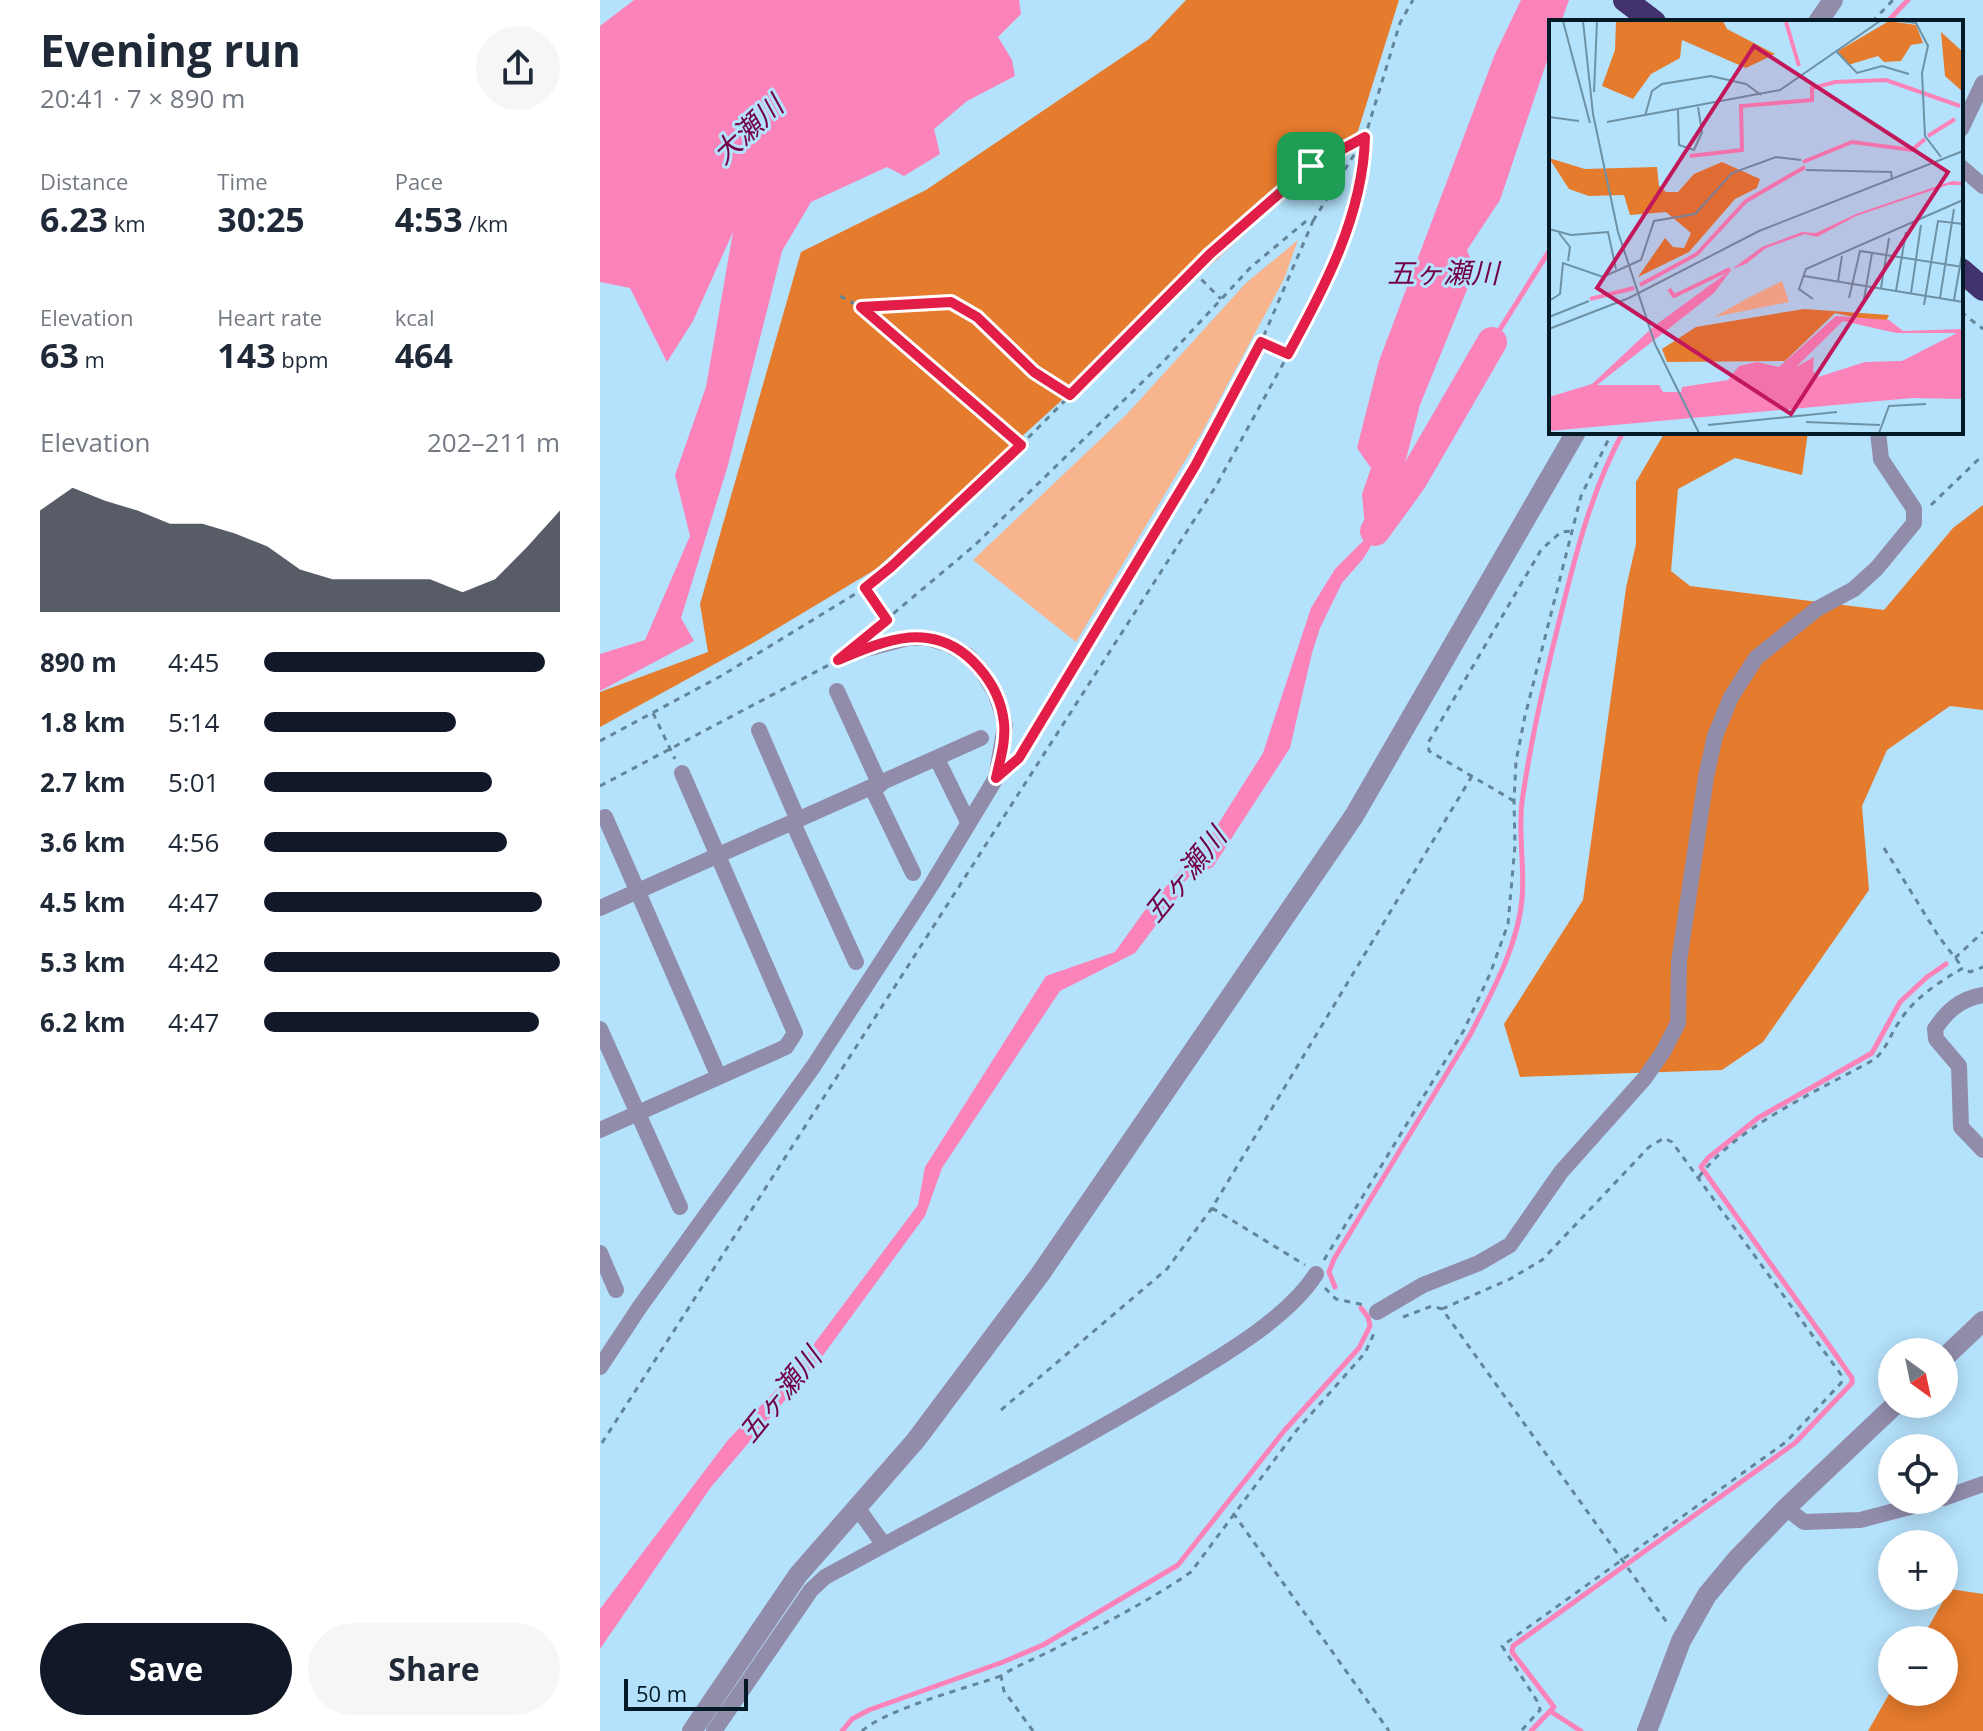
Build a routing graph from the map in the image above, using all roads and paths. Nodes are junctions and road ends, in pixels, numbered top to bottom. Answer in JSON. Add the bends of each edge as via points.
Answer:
{"nodes":[{"id":1,"x":1413,"y":0,"type":"edge"},
{"id":2,"x":1625,"y":0,"type":"edge"},
{"id":3,"x":1833,"y":0,"type":"edge"},
{"id":4,"x":1893,"y":0,"type":"edge"},
{"id":5,"x":1651,"y":20,"type":"edge"},
{"id":6,"x":1819,"y":20,"type":"edge"},
{"id":7,"x":1874,"y":20,"type":"edge"},
{"id":8,"x":1983,"y":83,"type":"edge"},
{"id":9,"x":1963,"y":125,"type":"edge"},
{"id":10,"x":1365,"y":137,"type":"junction"},
{"id":11,"x":1963,"y":169,"type":"edge"},
{"id":12,"x":1983,"y":186,"type":"edge"},
{"id":13,"x":1313,"y":221,"type":"junction"},
{"id":14,"x":1193,"y":271,"type":"junction"},
{"id":15,"x":1963,"y":272,"type":"edge"},
{"id":16,"x":1983,"y":289,"type":"edge"},
{"id":17,"x":840,"y":296,"type":"dead end"},
{"id":18,"x":1221,"y":299,"type":"junction"},
{"id":19,"x":861,"y":307,"type":"junction"},
{"id":20,"x":1963,"y":314,"type":"edge"},
{"id":21,"x":1983,"y":329,"type":"edge"},
{"id":22,"x":1261,"y":342,"type":"junction"},
{"id":23,"x":1288,"y":354,"type":"junction"},
{"id":24,"x":1070,"y":395,"type":"junction"},
{"id":25,"x":1575,"y":434,"type":"edge"},
{"id":26,"x":1611,"y":434,"type":"edge"},
{"id":27,"x":1878,"y":434,"type":"edge"},
{"id":28,"x":1021,"y":445,"type":"junction"},
{"id":29,"x":1983,"y":455,"type":"edge"},
{"id":30,"x":1914,"y":523,"type":"junction"},
{"id":31,"x":1572,"y":531,"type":"junction"},
{"id":32,"x":865,"y":588,"type":"junction"},
{"id":33,"x":887,"y":620,"type":"junction"},
{"id":34,"x":875,"y":630,"type":"dead end"},
{"id":35,"x":900,"y":640,"type":"junction"},
{"id":36,"x":856,"y":650,"type":"junction"},
{"id":37,"x":838,"y":660,"type":"junction"},
{"id":38,"x":837,"y":691,"type":"dead end"},
{"id":39,"x":653,"y":713,"type":"junction"},
{"id":40,"x":759,"y":730,"type":"dead end"},
{"id":41,"x":981,"y":738,"type":"dead end"},
{"id":42,"x":600,"y":741,"type":"edge"},
{"id":43,"x":670,"y":749,"type":"junction"},
{"id":44,"x":937,"y":759,"type":"junction"},
{"id":45,"x":682,"y":773,"type":"joint"},
{"id":46,"x":1472,"y":776,"type":"junction"},
{"id":47,"x":996,"y":778,"type":"junction"},
{"id":48,"x":600,"y":786,"type":"edge"},
{"id":49,"x":876,"y":786,"type":"junction"},
{"id":50,"x":1514,"y":801,"type":"junction"},
{"id":51,"x":605,"y":817,"type":"dead end"},
{"id":52,"x":796,"y":822,"type":"junction"},
{"id":53,"x":968,"y":822,"type":"junction"},
{"id":54,"x":1884,"y":848,"type":"dead end"},
{"id":55,"x":717,"y":856,"type":"junction"},
{"id":56,"x":913,"y":873,"type":"dead end"},
{"id":57,"x":637,"y":892,"type":"junction"},
{"id":58,"x":600,"y":908,"type":"edge"},
{"id":59,"x":1983,"y":932,"type":"edge"},
{"id":60,"x":1955,"y":958,"type":"junction"},
{"id":61,"x":856,"y":962,"type":"dead end"},
{"id":62,"x":1983,"y":967,"type":"edge"},
{"id":63,"x":1963,"y":968,"type":"junction"},
{"id":64,"x":1983,"y":995,"type":"edge"},
{"id":65,"x":600,"y":1029,"type":"edge"},
{"id":66,"x":719,"y":1077,"type":"junction"},
{"id":67,"x":637,"y":1113,"type":"junction"},
{"id":68,"x":600,"y":1130,"type":"edge"},
{"id":69,"x":1983,"y":1150,"type":"edge"},
{"id":70,"x":1698,"y":1179,"type":"junction"},
{"id":71,"x":680,"y":1207,"type":"dead end"},
{"id":72,"x":1212,"y":1208,"type":"junction"},
{"id":73,"x":600,"y":1253,"type":"edge"},
{"id":74,"x":1316,"y":1274,"type":"junction"},
{"id":75,"x":616,"y":1290,"type":"dead end"},
{"id":76,"x":1442,"y":1309,"type":"junction"},
{"id":77,"x":1377,"y":1319,"type":"junction"},
{"id":78,"x":1398,"y":1319,"type":"dead end"},
{"id":79,"x":1983,"y":1321,"type":"edge"},
{"id":80,"x":1958,"y":1345,"type":"edge"},
{"id":81,"x":600,"y":1367,"type":"edge"},
{"id":82,"x":1001,"y":1410,"type":"dead end"},
{"id":83,"x":1881,"y":1418,"type":"edge"},
{"id":84,"x":600,"y":1446,"type":"edge"},
{"id":85,"x":1983,"y":1484,"type":"edge"},
{"id":86,"x":1958,"y":1493,"type":"edge"},
{"id":87,"x":856,"y":1506,"type":"junction"},
{"id":88,"x":1786,"y":1508,"type":"junction"},
{"id":89,"x":1233,"y":1513,"type":"junction"},
{"id":90,"x":1883,"y":1514,"type":"edge"},
{"id":91,"x":884,"y":1545,"type":"junction"},
{"id":92,"x":1621,"y":1560,"type":"junction"},
{"id":93,"x":1681,"y":1641,"type":"junction"},
{"id":94,"x":1001,"y":1676,"type":"junction"},
{"id":95,"x":692,"y":1731,"type":"edge"},
{"id":96,"x":714,"y":1731,"type":"edge"},
{"id":97,"x":862,"y":1731,"type":"edge"},
{"id":98,"x":1033,"y":1731,"type":"edge"},
{"id":99,"x":1389,"y":1731,"type":"edge"},
{"id":100,"x":1521,"y":1731,"type":"edge"},
{"id":101,"x":1647,"y":1731,"type":"edge"}],
"edges":[{"from":1,"to":10,"type":"path","via":[[1400,23]]},
{"from":2,"to":5,"type":"highway"},
{"from":3,"to":6,"type":"street"},
{"from":4,"to":7,"type":"path"},
{"from":8,"to":9,"type":"street"},
{"from":10,"to":13,"type":"path"},
{"from":10,"to":14,"type":"path","via":[[1311,166]]},
{"from":10,"to":23,"type":"path","via":[[1365,161],[1342,244]]},
{"from":11,"to":12,"type":"street"},
{"from":13,"to":18,"type":"path","via":[[1251,267]]},
{"from":13,"to":22,"type":"path"},
{"from":14,"to":18,"type":"path"},
{"from":14,"to":24,"type":"path"},
{"from":15,"to":16,"type":"highway"},
{"from":17,"to":19,"type":"path"},
{"from":18,"to":33,"type":"path","via":[[975,545]]},
{"from":19,"to":24,"type":"path","via":[[951,302],[977,317],[1034,372]]},
{"from":19,"to":28,"type":"path"},
{"from":20,"to":21,"type":"path"},
{"from":22,"to":23,"type":"path"},
{"from":22,"to":47,"type":"path","via":[[1138,564],[1019,758]]},
{"from":23,"to":84,"type":"path","via":[[1216,486]]},
{"from":24,"to":28,"type":"path"},
{"from":25,"to":87,"type":"street","via":[[1354,816],[1041,1273],[916,1440]]},
{"from":26,"to":31,"type":"path","via":[[1581,496]]},
{"from":27,"to":30,"type":"street","via":[[1881,459],[1914,509]]},
{"from":28,"to":32,"type":"path"},
{"from":29,"to":30,"type":"path"},
{"from":30,"to":77,"type":"street","via":[[1854,589],[1817,609],[1756,658],[1731,697],[1706,777],[1679,962],[1678,1023],[1663,1052],[1561,1172],[1510,1245],[1423,1285]]},
{"from":31,"to":46,"type":"path","via":[[1561,532],[1541,550],[1428,743],[1429,751]]},
{"from":31,"to":50,"type":"path","via":[[1525,716]]},
{"from":32,"to":33,"type":"path"},
{"from":32,"to":39,"type":"path"},
{"from":33,"to":34,"type":"path"},
{"from":33,"to":35,"type":"path"},
{"from":35,"to":36,"type":"street"},
{"from":35,"to":47,"type":"street","via":[[927,638],[948,644],[982,671],[1005,726]]},
{"from":36,"to":37,"type":"path"},
{"from":36,"to":37,"type":"path"},
{"from":37,"to":43,"type":"path"},
{"from":38,"to":49,"type":"street"},
{"from":39,"to":42,"type":"path"},
{"from":39,"to":43,"type":"path"},
{"from":40,"to":52,"type":"street"},
{"from":41,"to":44,"type":"street"},
{"from":43,"to":45,"type":"path"},
{"from":43,"to":48,"type":"path"},
{"from":44,"to":49,"type":"street"},
{"from":44,"to":53,"type":"street"},
{"from":45,"to":55,"type":"street"},
{"from":46,"to":50,"type":"path"},
{"from":46,"to":72,"type":"path"},
{"from":47,"to":53,"type":"street"},
{"from":49,"to":52,"type":"street"},
{"from":49,"to":56,"type":"street"},
{"from":50,"to":74,"type":"path","via":[[1512,902],[1490,974],[1464,1030]]},
{"from":51,"to":57,"type":"street"},
{"from":52,"to":55,"type":"street"},
{"from":52,"to":61,"type":"street"},
{"from":53,"to":81,"type":"street","via":[[813,1067]]},
{"from":54,"to":60,"type":"path"},
{"from":55,"to":57,"type":"street"},
{"from":55,"to":66,"type":"street","via":[[795,1033],[786,1047]]},
{"from":57,"to":58,"type":"street"},
{"from":57,"to":66,"type":"street"},
{"from":59,"to":60,"type":"path"},
{"from":60,"to":63,"type":"path"},
{"from":62,"to":63,"type":"path","via":[[1970,972]]},
{"from":63,"to":70,"type":"path","via":[[1917,1002],[1875,1059],[1770,1118]]},
{"from":64,"to":69,"type":"street","via":[[1962,1001],[1935,1029],[1936,1039],[1959,1066],[1961,1127]]},
{"from":65,"to":67,"type":"street"},
{"from":66,"to":67,"type":"street"},
{"from":67,"to":68,"type":"street"},
{"from":67,"to":71,"type":"street"},
{"from":70,"to":76,"type":"path","via":[[1664,1138],[1649,1147],[1542,1260]]},
{"from":70,"to":92,"type":"path","via":[[1842,1376],[1841,1383],[1786,1442]]},
{"from":72,"to":74,"type":"path"},
{"from":72,"to":82,"type":"path","via":[[1167,1269]]},
{"from":73,"to":75,"type":"street"},
{"from":74,"to":77,"type":"path","via":[[1336,1299],[1356,1302]]},
{"from":74,"to":91,"type":"street","via":[[1282,1311],[1226,1354]]},
{"from":76,"to":78,"type":"path","via":[[1432,1306]]},
{"from":76,"to":92,"type":"path"},
{"from":77,"to":89,"type":"path","via":[[1365,1353]]},
{"from":79,"to":80,"type":"street"},
{"from":83,"to":88,"type":"street"},
{"from":85,"to":86,"type":"street"},
{"from":87,"to":91,"type":"street"},
{"from":87,"to":95,"type":"street","via":[[798,1575]]},
{"from":88,"to":90,"type":"street","via":[[1804,1522]]},
{"from":88,"to":93,"type":"street","via":[[1707,1595]]},
{"from":89,"to":94,"type":"path","via":[[1191,1572]]},
{"from":89,"to":99,"type":"path"},
{"from":91,"to":96,"type":"street","via":[[811,1590]]},
{"from":92,"to":93,"type":"path"},
{"from":92,"to":100,"type":"path","via":[[1502,1646],[1539,1704],[1540,1710]]},
{"from":93,"to":101,"type":"street"},
{"from":94,"to":97,"type":"path","via":[[904,1710]]},
{"from":94,"to":98,"type":"path","via":[[1004,1691]]}]}
